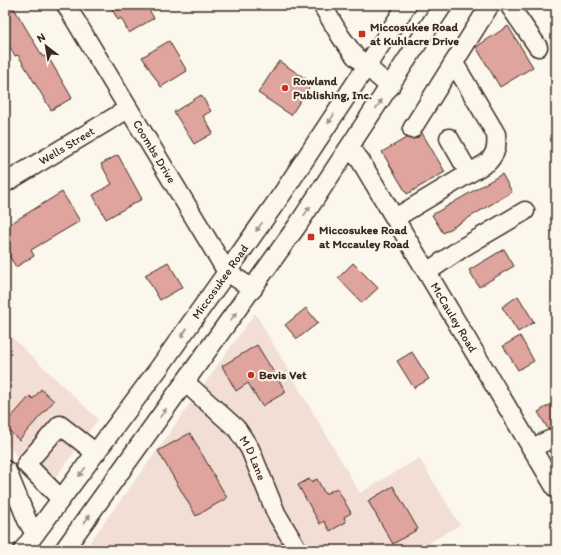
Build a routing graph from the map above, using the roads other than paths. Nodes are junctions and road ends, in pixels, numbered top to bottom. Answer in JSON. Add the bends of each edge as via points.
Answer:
{"nodes":[{"id":1,"x":66,"y":5,"type":"edge"},
{"id":2,"x":322,"y":5,"type":"edge"},
{"id":3,"x":407,"y":5,"type":"edge"},
{"id":4,"x":443,"y":5,"type":"edge"},
{"id":5,"x":490,"y":5,"type":"edge"},
{"id":6,"x":509,"y":5,"type":"edge"},
{"id":7,"x":538,"y":47,"type":"dead end"},
{"id":8,"x":454,"y":63,"type":"junction"},
{"id":9,"x":366,"y":66,"type":"junction"},
{"id":10,"x":390,"y":87,"type":"junction"},
{"id":11,"x":128,"y":109,"type":"junction"},
{"id":12,"x":412,"y":129,"type":"dead end"},
{"id":13,"x":449,"y":138,"type":"dead end"},
{"id":14,"x":350,"y":148,"type":"junction"},
{"id":15,"x":469,"y":173,"type":"junction"},
{"id":16,"x":5,"y":183,"type":"edge"},
{"id":17,"x":525,"y":211,"type":"dead end"},
{"id":18,"x":395,"y":218,"type":"junction"},
{"id":19,"x":227,"y":272,"type":"junction"},
{"id":20,"x":427,"y":272,"type":"junction"},
{"id":21,"x":253,"y":289,"type":"junction"},
{"id":22,"x":186,"y":383,"type":"junction"},
{"id":23,"x":556,"y":437,"type":"edge"},
{"id":24,"x":532,"y":448,"type":"junction"},
{"id":25,"x":96,"y":453,"type":"junction"},
{"id":26,"x":5,"y":470,"type":"edge"},
{"id":27,"x":556,"y":489,"type":"edge"},
{"id":28,"x":61,"y":499,"type":"junction"},
{"id":29,"x":35,"y":534,"type":"junction"},
{"id":30,"x":23,"y":550,"type":"edge"},
{"id":31,"x":64,"y":550,"type":"edge"},
{"id":32,"x":298,"y":550,"type":"edge"}],
"edges":[{"from":1,"to":11,"type":"street","name":"Coombs Drive"},
{"from":2,"to":9,"type":"street","via":[[341,37]]},
{"from":3,"to":9,"type":"street","name":"Miccosukee Road"},
{"from":4,"to":10,"type":"street"},
{"from":5,"to":8,"type":"street"},
{"from":6,"to":7,"type":"street"},
{"from":8,"to":12,"type":"street"},
{"from":8,"to":15,"type":"street","via":[[496,134],[498,147],[488,162]]},
{"from":9,"to":10,"type":"street"},
{"from":9,"to":19,"type":"street","name":"Miccosukee Road","one_way":true},
{"from":14,"to":10,"type":"street","one_way":true},
{"from":11,"to":16,"type":"street","name":"Wells Street"},
{"from":11,"to":19,"type":"street","name":"Coombs Drive"},
{"from":13,"to":15,"type":"street"},
{"from":14,"to":18,"type":"street","name":"McCauley Road"},
{"from":21,"to":14,"type":"street","one_way":true},
{"from":15,"to":18,"type":"street"},
{"from":17,"to":20,"type":"street"},
{"from":18,"to":20,"type":"street","name":"McCauley Road"},
{"from":19,"to":21,"type":"street","name":"Coombs Drive"},
{"from":19,"to":25,"type":"street","name":"Miccosukee Road","one_way":true},
{"from":20,"to":24,"type":"street","name":"McCauley Road"},
{"from":22,"to":21,"type":"street","one_way":true},
{"from":31,"to":22,"type":"street","one_way":true},
{"from":22,"to":32,"type":"street","name":"M D Lane","via":[[237,429],[250,449],[276,513]]},
{"from":23,"to":24,"type":"street"},
{"from":24,"to":27,"type":"street","name":"McCauley Road"},
{"from":25,"to":28,"type":"street","name":"Miccosukee Road","one_way":true},
{"from":25,"to":28,"type":"street","via":[[60,425],[26,464]]},
{"from":26,"to":29,"type":"street"},
{"from":28,"to":29,"type":"street","name":"Miccosukee Road"},
{"from":29,"to":30,"type":"street","name":"Miccosukee Road"}]}
